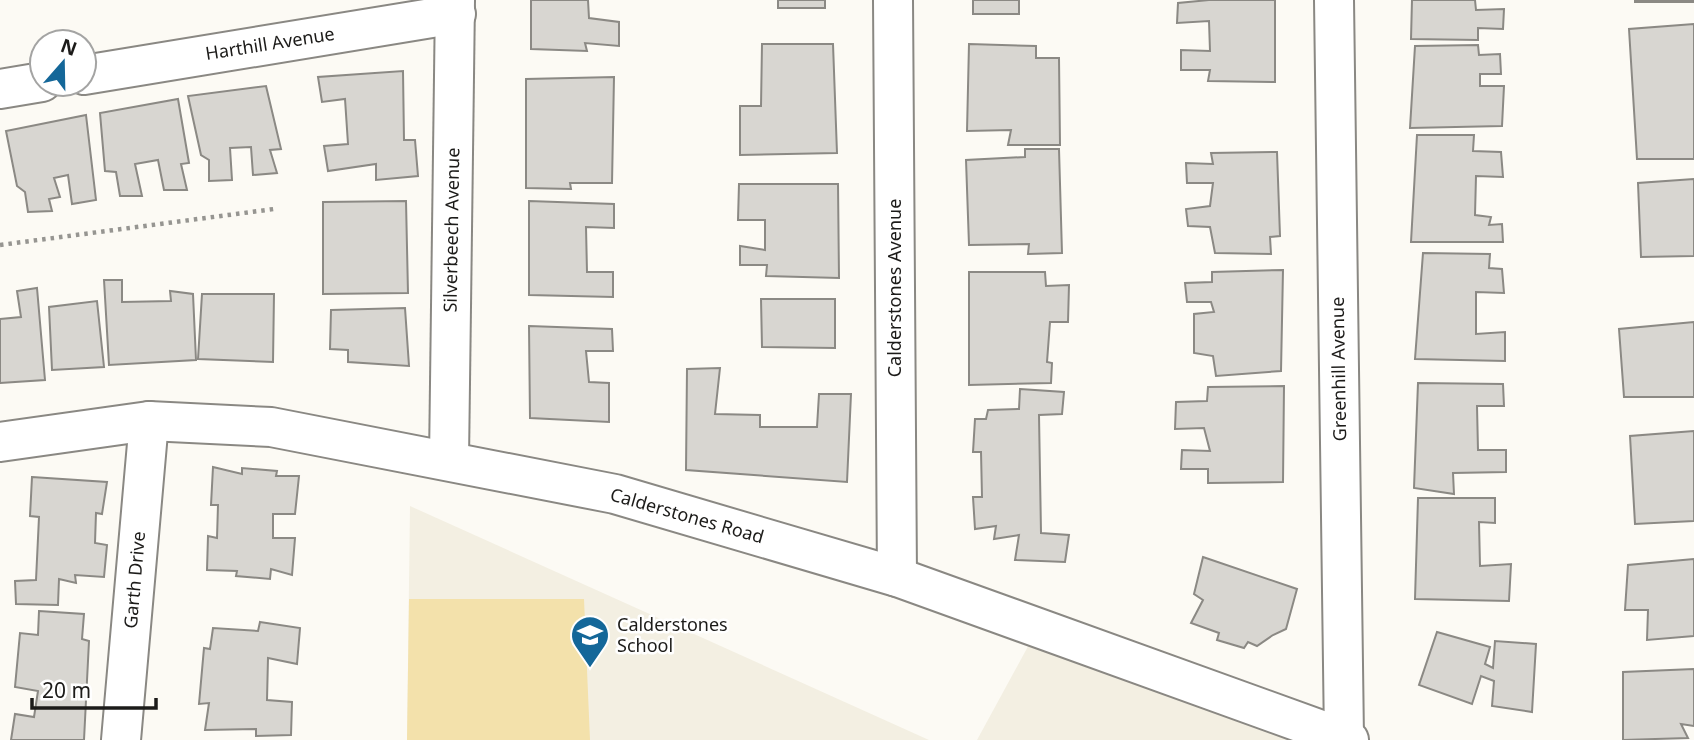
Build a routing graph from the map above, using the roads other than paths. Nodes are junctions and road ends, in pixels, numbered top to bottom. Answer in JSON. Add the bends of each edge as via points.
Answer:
{"nodes":[{"id":1,"x":893,"y":0,"type":"edge"},
{"id":2,"x":1334,"y":0,"type":"edge"},
{"id":3,"x":456,"y":7,"type":"edge"},
{"id":4,"x":98,"y":72,"type":"edge"},
{"id":5,"x":28,"y":84,"type":"edge"},
{"id":6,"x":0,"y":89,"type":"edge"},
{"id":7,"x":149,"y":421,"type":"junction"},
{"id":8,"x":0,"y":442,"type":"edge"},
{"id":9,"x":449,"y":460,"type":"junction"},
{"id":10,"x":897,"y":577,"type":"junction"},
{"id":11,"x":1346,"y":739,"type":"edge"},
{"id":12,"x":121,"y":740,"type":"edge"}],
"edges":[{"from":1,"to":10,"type":"street","name":"Calderstones Avenue"},
{"from":2,"to":11,"type":"street","name":"Greenhill Avenue"},
{"from":3,"to":4,"type":"street","name":"Harthill Avenue"},
{"from":3,"to":9,"type":"street","name":"Silverbeech Avenue"},
{"from":5,"to":6,"type":"street"},
{"from":7,"to":8,"type":"street","name":"Calderstones Road"},
{"from":7,"to":9,"type":"street","name":"Calderstones Road","via":[[271,427]]},
{"from":7,"to":12,"type":"street","name":"Garth Drive"},
{"from":9,"to":10,"type":"street","name":"Calderstones Road","via":[[615,494]]},
{"from":10,"to":11,"type":"street","name":"Calderstones Road"}]}
